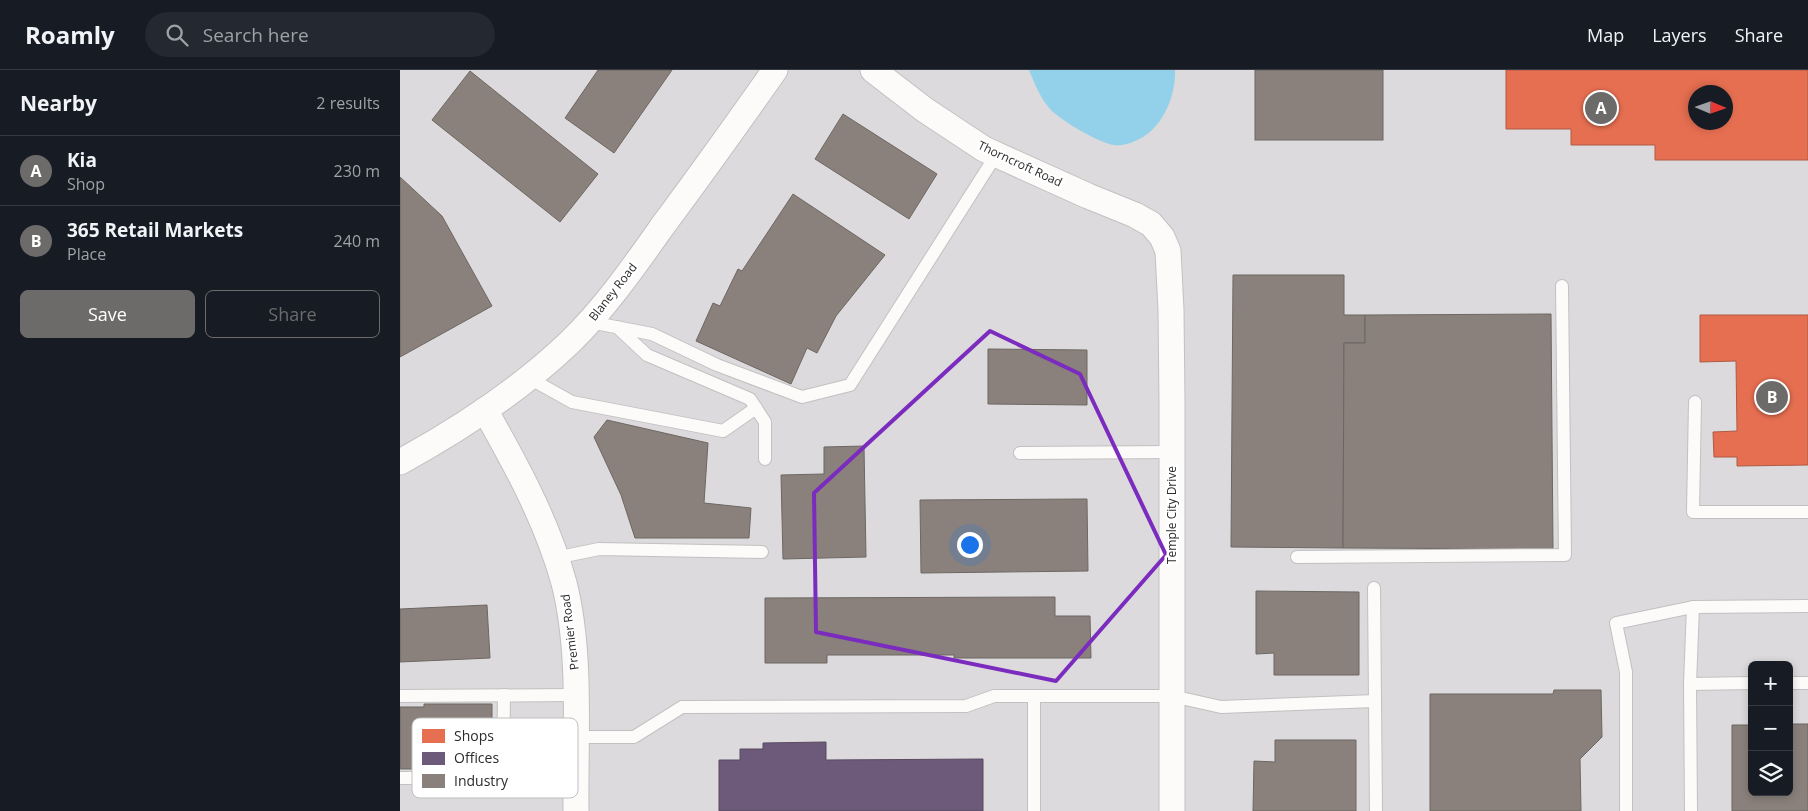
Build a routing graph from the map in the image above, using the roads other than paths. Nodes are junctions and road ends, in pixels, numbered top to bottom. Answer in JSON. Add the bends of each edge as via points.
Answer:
{"nodes":[{"id":1,"x":775,"y":70,"type":"edge"},
{"id":2,"x":873,"y":70,"type":"edge"},
{"id":3,"x":996,"y":155,"type":"junction"},
{"id":4,"x":1151,"y":224,"type":"joint"},
{"id":5,"x":1562,"y":286,"type":"dead end"},
{"id":6,"x":590,"y":322,"type":"junction"},
{"id":7,"x":617,"y":327,"type":"junction"},
{"id":8,"x":529,"y":378,"type":"junction"},
{"id":9,"x":1695,"y":402,"type":"dead end"},
{"id":10,"x":756,"y":408,"type":"junction"},
{"id":11,"x":485,"y":410,"type":"junction"},
{"id":12,"x":1172,"y":452,"type":"junction"},
{"id":13,"x":1020,"y":453,"type":"dead end"},
{"id":14,"x":764,"y":460,"type":"dead end"},
{"id":15,"x":400,"y":462,"type":"edge"},
{"id":16,"x":1808,"y":512,"type":"edge"},
{"id":17,"x":762,"y":552,"type":"dead end"},
{"id":18,"x":1298,"y":557,"type":"dead end"},
{"id":19,"x":555,"y":558,"type":"junction"},
{"id":20,"x":1374,"y":588,"type":"dead end"},
{"id":21,"x":1808,"y":606,"type":"edge"},
{"id":22,"x":1693,"y":607,"type":"junction"},
{"id":23,"x":1748,"y":683,"type":"edge"},
{"id":24,"x":1793,"y":683,"type":"edge"},
{"id":25,"x":1808,"y":683,"type":"edge"},
{"id":26,"x":1690,"y":684,"type":"junction"},
{"id":27,"x":504,"y":695,"type":"junction"},
{"id":28,"x":575,"y":695,"type":"junction"},
{"id":29,"x":400,"y":696,"type":"edge"},
{"id":30,"x":1034,"y":696,"type":"junction"},
{"id":31,"x":1172,"y":696,"type":"junction"},
{"id":32,"x":1375,"y":701,"type":"junction"},
{"id":33,"x":504,"y":718,"type":"edge"},
{"id":34,"x":576,"y":718,"type":"edge"},
{"id":35,"x":578,"y":738,"type":"edge"},
{"id":36,"x":576,"y":798,"type":"edge"},
{"id":37,"x":576,"y":811,"type":"edge"},
{"id":38,"x":1034,"y":811,"type":"edge"},
{"id":39,"x":1172,"y":811,"type":"edge"},
{"id":40,"x":1376,"y":811,"type":"edge"},
{"id":41,"x":1626,"y":811,"type":"edge"},
{"id":42,"x":1691,"y":811,"type":"edge"}],
"edges":[{"from":1,"to":6,"type":"street","name":"Blaney Road"},
{"from":2,"to":3,"type":"street","name":"Thorncroft Road","via":[[925,110]]},
{"from":3,"to":4,"type":"street","name":"Thorncroft Road"},
{"from":3,"to":7,"type":"lane","via":[[850,385],[802,397],[717,365],[652,334]]},
{"from":4,"to":12,"type":"street","name":"Temple City Drive","via":[[1168,251],[1170,269]]},
{"from":5,"to":18,"type":"lane","via":[[1565,555]]},
{"from":6,"to":7,"type":"lane"},
{"from":6,"to":8,"type":"street","name":"Blaney Road"},
{"from":7,"to":10,"type":"lane","via":[[647,355],[750,399]]},
{"from":8,"to":10,"type":"lane","via":[[572,402],[723,431]]},
{"from":8,"to":11,"type":"street","name":"Blaney Road"},
{"from":9,"to":16,"type":"lane","via":[[1693,512]]},
{"from":10,"to":14,"type":"lane","via":[[766,422]]},
{"from":11,"to":15,"type":"street","name":"Blaney Road"},
{"from":11,"to":19,"type":"street","name":"Premier Road","via":[[533,499]]},
{"from":12,"to":13,"type":"lane"},
{"from":12,"to":31,"type":"street","name":"Temple City Drive"},
{"from":17,"to":19,"type":"lane","via":[[599,549]]},
{"from":19,"to":28,"type":"street","name":"Premier Road","via":[[568,606]]},
{"from":20,"to":32,"type":"lane"},
{"from":21,"to":22,"type":"lane"},
{"from":22,"to":26,"type":"lane"},
{"from":22,"to":41,"type":"lane","via":[[1616,623],[1626,672]]},
{"from":23,"to":26,"type":"lane"},
{"from":24,"to":25,"type":"lane"},
{"from":26,"to":42,"type":"lane"},
{"from":27,"to":28,"type":"lane"},
{"from":27,"to":29,"type":"lane"},
{"from":27,"to":33,"type":"lane"},
{"from":28,"to":34,"type":"street","name":"Premier Road"},
{"from":30,"to":31,"type":"lane"},
{"from":30,"to":35,"type":"lane","via":[[994,696],[966,706],[682,707],[634,737]]},
{"from":30,"to":38,"type":"lane"},
{"from":31,"to":32,"type":"lane","via":[[1221,707]]},
{"from":31,"to":39,"type":"street","name":"Temple City Drive"},
{"from":32,"to":40,"type":"lane"},
{"from":36,"to":37,"type":"street","name":"Premier Road"}]}
